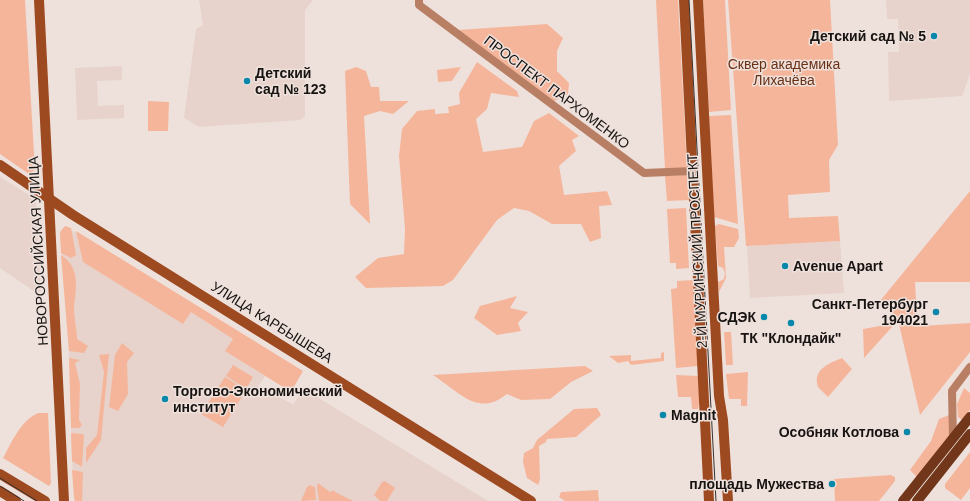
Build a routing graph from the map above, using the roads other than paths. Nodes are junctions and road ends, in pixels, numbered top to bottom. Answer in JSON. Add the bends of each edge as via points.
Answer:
{"nodes":[{"id":1,"x":39,"y":0,"type":"edge"},
{"id":2,"x":419,"y":0,"type":"edge"},
{"id":3,"x":684,"y":0,"type":"edge"},
{"id":4,"x":698,"y":0,"type":"edge"},
{"id":5,"x":0,"y":165,"type":"edge"},
{"id":6,"x":693,"y":171,"type":"junction"},
{"id":7,"x":49,"y":198,"type":"junction"},
{"id":8,"x":970,"y":367,"type":"edge"},
{"id":9,"x":970,"y":417,"type":"edge"},
{"id":10,"x":970,"y":434,"type":"edge"},
{"id":11,"x":954,"y":438,"type":"junction"},
{"id":12,"x":0,"y":474,"type":"edge"},
{"id":13,"x":0,"y":491,"type":"edge"},
{"id":14,"x":16,"y":501,"type":"edge"},
{"id":15,"x":45,"y":501,"type":"edge"},
{"id":16,"x":64,"y":501,"type":"edge"},
{"id":17,"x":531,"y":501,"type":"edge"},
{"id":18,"x":709,"y":501,"type":"edge"},
{"id":19,"x":728,"y":501,"type":"edge"},
{"id":20,"x":903,"y":501,"type":"edge"},
{"id":21,"x":917,"y":501,"type":"edge"}],
"edges":[{"from":1,"to":7,"type":"main road","name":"НОВОРОССИЙСКАЯ УЛИЦА"},
{"from":2,"to":6,"type":"street","name":"ПРОСПЕКТ ПАРХОМЕНКО","via":[[419,5],[644,174]]},
{"from":3,"to":6,"type":"main road","name":"2-Й МУРИНСКИЙ ПРОСПЕКТ"},
{"from":4,"to":19,"type":"main road","name":"2-Й МУРИНСКИЙ ПРОСПЕКТ","via":[[718,383]]},
{"from":5,"to":7,"type":"main road","name":"УЛИЦА КАРБЫШЕВА"},
{"from":6,"to":18,"type":"main road","name":"2-Й МУРИНСКИЙ ПРОСПЕКТ"},
{"from":7,"to":16,"type":"main road","name":"НОВОРОССИЙСКАЯ УЛИЦА"},
{"from":7,"to":17,"type":"main road","name":"УЛИЦА КАРБЫШЕВА"},
{"from":8,"to":11,"type":"street","via":[[952,391]]},
{"from":9,"to":11,"type":"main road"},
{"from":10,"to":21,"type":"main road"},
{"from":11,"to":20,"type":"main road"},
{"from":12,"to":15,"type":"main road"},
{"from":13,"to":14,"type":"main road"}]}
